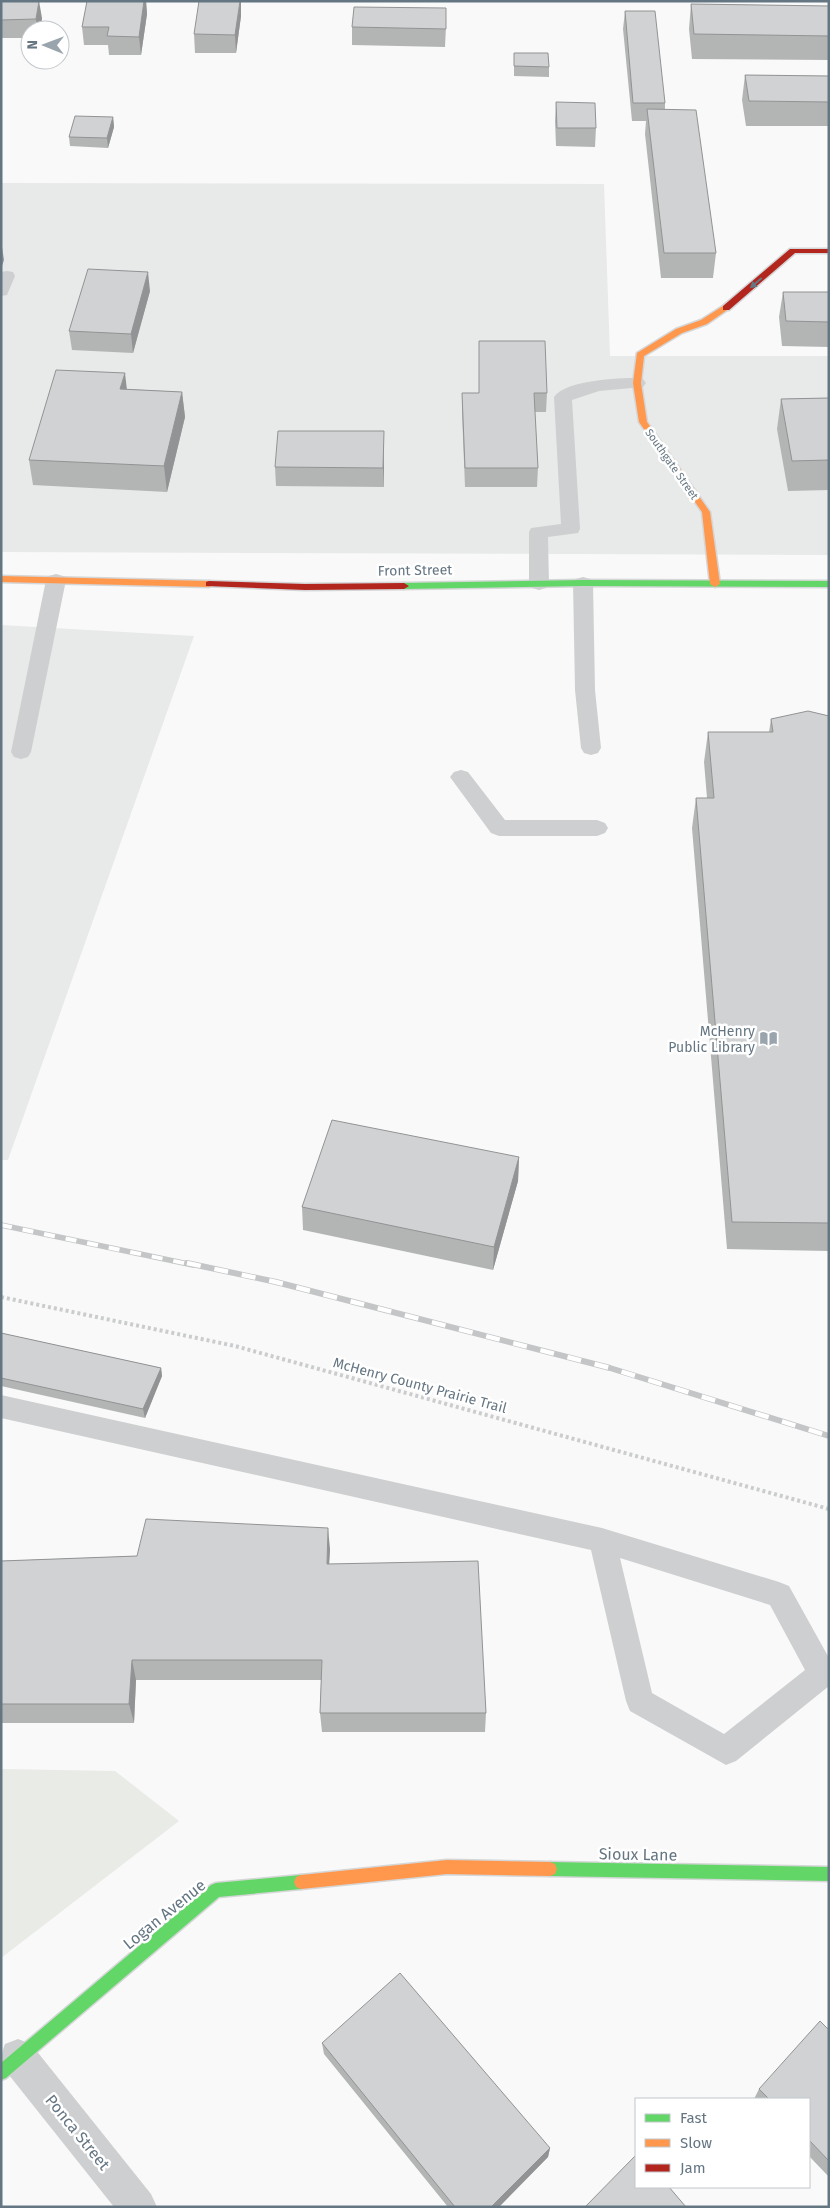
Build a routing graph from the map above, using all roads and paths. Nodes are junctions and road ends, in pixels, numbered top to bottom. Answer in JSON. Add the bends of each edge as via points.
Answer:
{"nodes":[{"id":1,"x":829,"y":251,"type":"edge"},
{"id":2,"x":637,"y":381,"type":"junction"},
{"id":3,"x":1,"y":579,"type":"edge"},
{"id":4,"x":56,"y":580,"type":"junction"},
{"id":5,"x":582,"y":583,"type":"junction"},
{"id":6,"x":539,"y":584,"type":"junction"},
{"id":7,"x":715,"y":584,"type":"junction"},
{"id":8,"x":829,"y":584,"type":"edge"},
{"id":9,"x":591,"y":748,"type":"dead end"},
{"id":10,"x":21,"y":752,"type":"dead end"},
{"id":11,"x":461,"y":777,"type":"dead end"},
{"id":12,"x":597,"y":828,"type":"dead end"},
{"id":13,"x":1,"y":1297,"type":"edge"},
{"id":14,"x":1,"y":1406,"type":"edge"},
{"id":15,"x":829,"y":1509,"type":"edge"},
{"id":16,"x":602,"y":1540,"type":"junction"},
{"id":17,"x":447,"y":1867,"type":"joint"},
{"id":18,"x":829,"y":1874,"type":"edge"},
{"id":19,"x":10,"y":2065,"type":"edge"},
{"id":20,"x":138,"y":2207,"type":"edge"}],
"edges":[{"from":1,"to":2,"type":"street","name":"Southgate Street","one_way":true,"via":[[793,251],[724,310],[640,355]]},
{"from":2,"to":6,"type":"lane","via":[[582,388],[563,397],[571,529],[538,532]]},
{"from":2,"to":7,"type":"street","name":"Southgate Street","via":[[643,422],[706,512]]},
{"from":3,"to":4,"type":"street","name":"Front Street"},
{"from":4,"to":6,"type":"street","name":"Front Street","via":[[305,586]]},
{"from":4,"to":10,"type":"lane"},
{"from":5,"to":6,"type":"street","name":"Front Street"},
{"from":5,"to":7,"type":"street","name":"Front Street"},
{"from":5,"to":9,"type":"lane","via":[[585,690]]},
{"from":7,"to":8,"type":"street","name":"Front Street"},
{"from":11,"to":12,"type":"lane","via":[[498,828]]},
{"from":13,"to":15,"type":"path","name":"McHenry County Prairie Trail","via":[[234,1346]]},
{"from":14,"to":16,"type":"lane"},
{"from":16,"to":16,"type":"lane","via":[[779,1595],[822,1674],[726,1751],[640,1701]]},
{"from":17,"to":18,"type":"street","name":"Sioux Lane"},
{"from":17,"to":19,"type":"street","name":"Logan Avenue","via":[[216,1890]]},
{"from":19,"to":20,"type":"street","name":"Ponca Street"}]}
